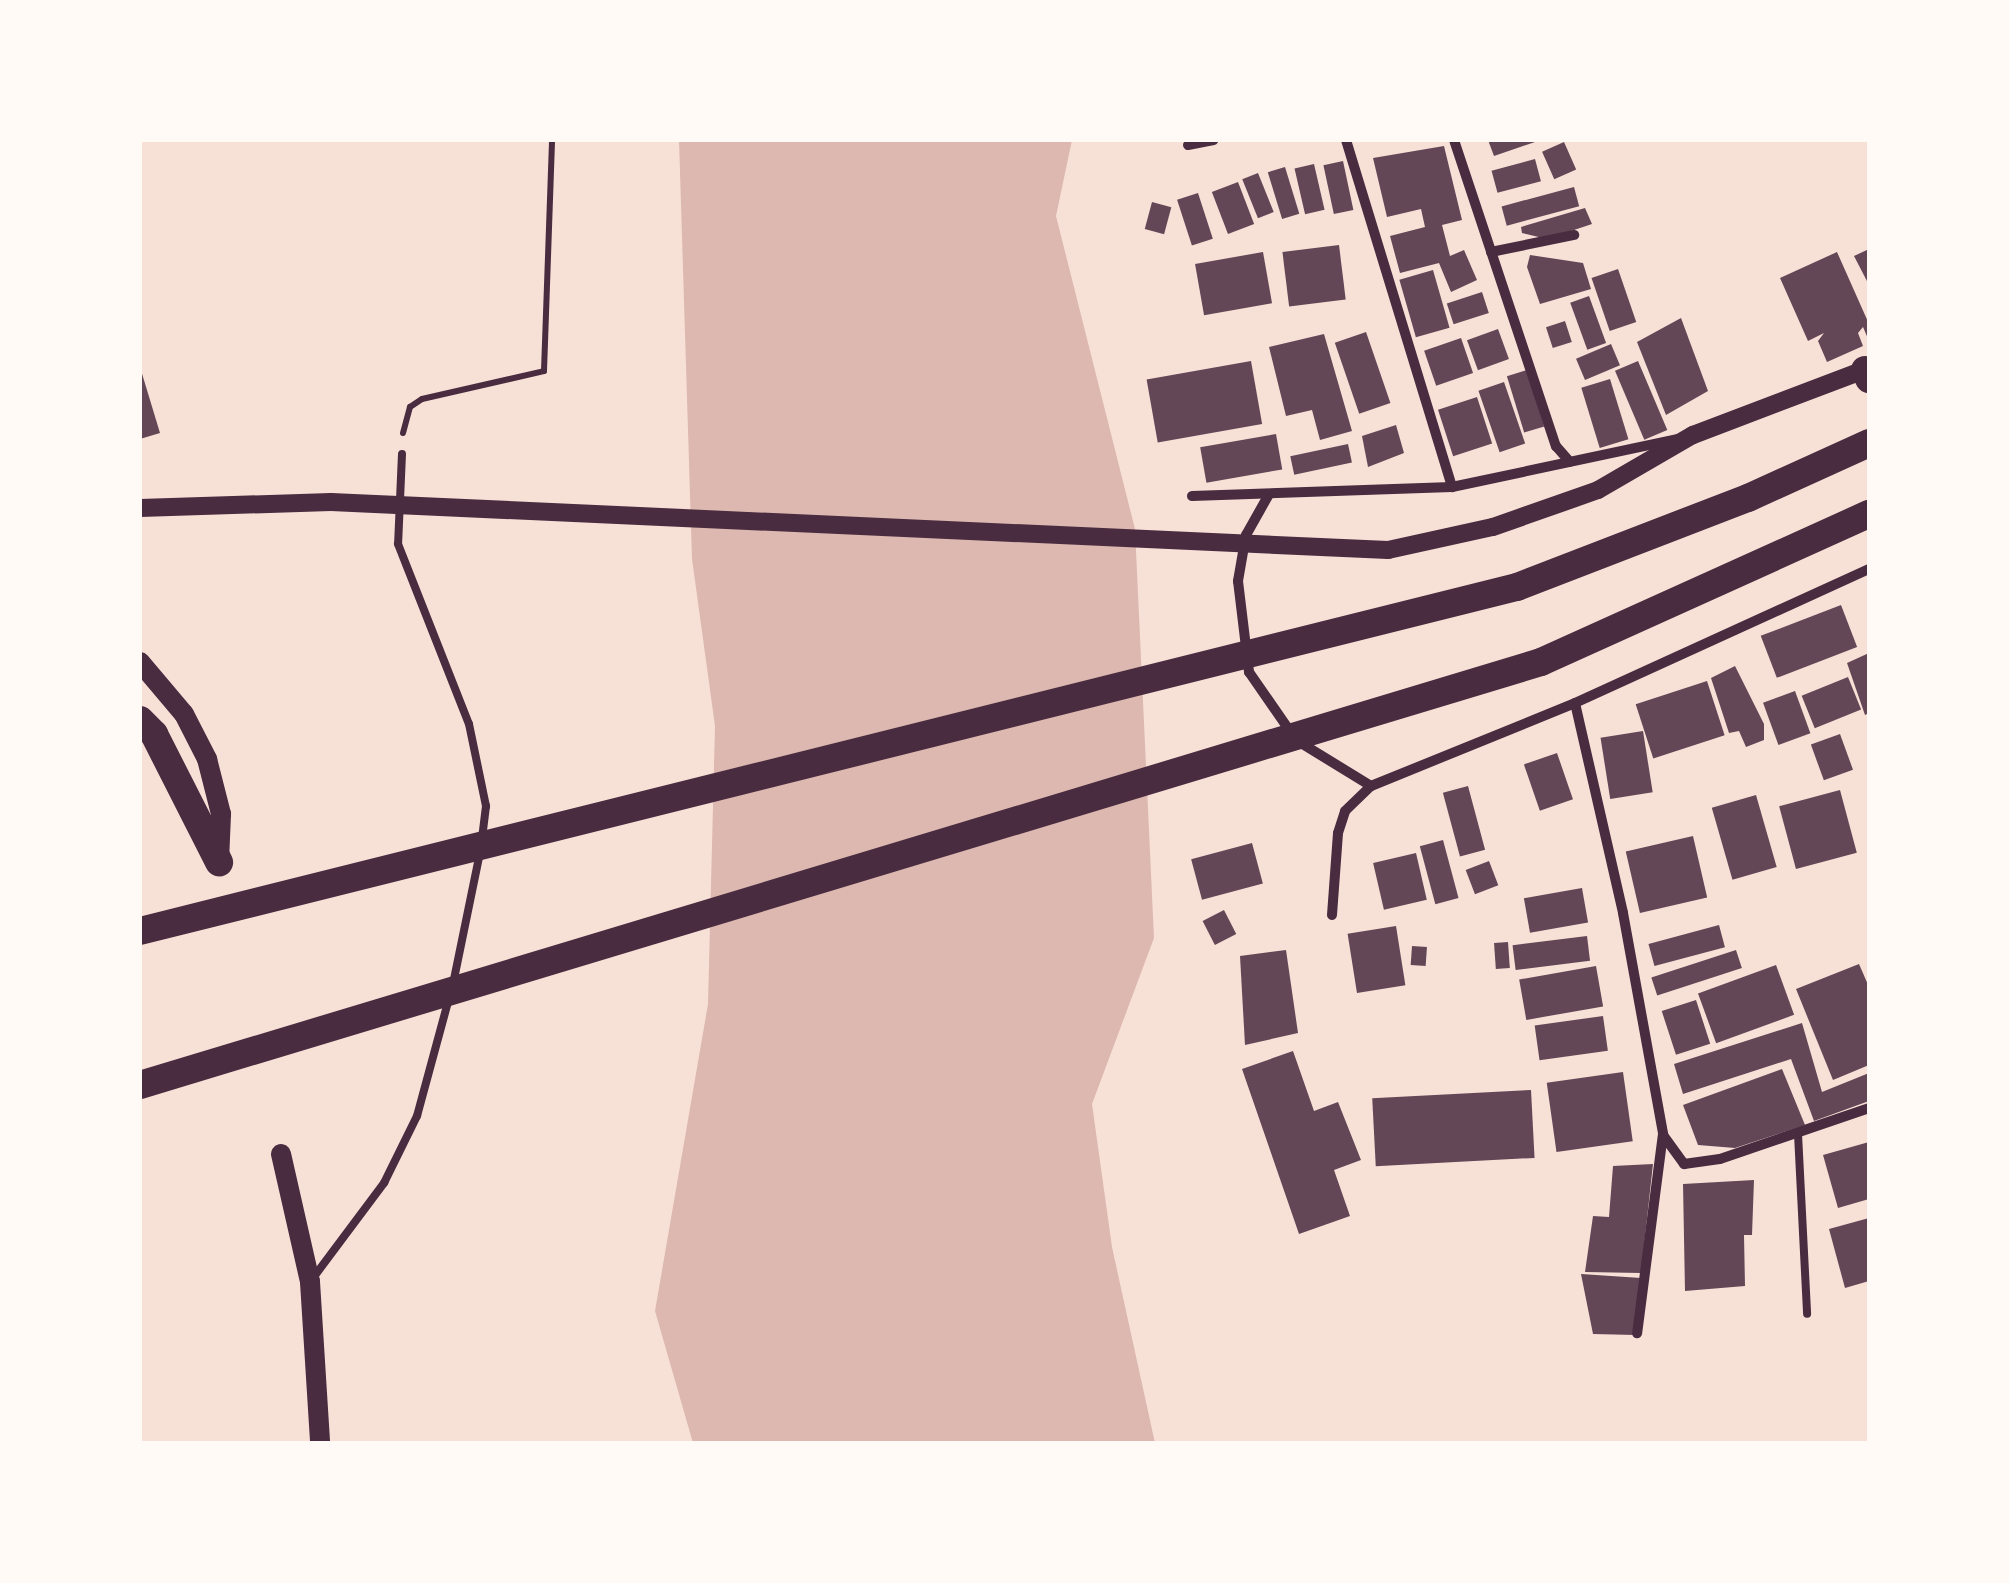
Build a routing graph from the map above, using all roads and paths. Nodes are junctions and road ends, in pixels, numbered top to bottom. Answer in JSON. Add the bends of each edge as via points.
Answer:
{"nodes":[{"id":1,"x":552,"y":140,"type":"edge"},
{"id":2,"x":1214,"y":140,"type":"edge"},
{"id":3,"x":1346,"y":140,"type":"edge"},
{"id":4,"x":1454,"y":140,"type":"edge"},
{"id":5,"x":1188,"y":145,"type":"dead end"},
{"id":6,"x":1574,"y":236,"type":"dead end"},
{"id":7,"x":1492,"y":252,"type":"junction"},
{"id":8,"x":1868,"y":373,"type":"edge"},
{"id":9,"x":1693,"y":435,"type":"junction"},
{"id":10,"x":1869,"y":443,"type":"edge"},
{"id":11,"x":402,"y":454,"type":"joint"},
{"id":12,"x":1570,"y":462,"type":"junction"},
{"id":13,"x":1452,"y":486,"type":"junction"},
{"id":14,"x":1192,"y":496,"type":"dead end"},
{"id":15,"x":1268,"y":496,"type":"junction"},
{"id":16,"x":140,"y":508,"type":"edge"},
{"id":17,"x":1869,"y":514,"type":"edge"},
{"id":18,"x":1869,"y":569,"type":"edge"},
{"id":19,"x":140,"y":662,"type":"edge"},
{"id":20,"x":1575,"y":702,"type":"junction"},
{"id":21,"x":140,"y":720,"type":"edge"},
{"id":22,"x":1370,"y":786,"type":"junction"},
{"id":23,"x":219,"y":862,"type":"joint"},
{"id":24,"x":1332,"y":916,"type":"dead end"},
{"id":25,"x":140,"y":931,"type":"edge"},
{"id":26,"x":142,"y":1077,"type":"edge"},
{"id":27,"x":1869,"y":1108,"type":"edge"},
{"id":28,"x":1662,"y":1134,"type":"junction"},
{"id":29,"x":1798,"y":1134,"type":"junction"},
{"id":30,"x":281,"y":1154,"type":"dead end"},
{"id":31,"x":310,"y":1282,"type":"junction"},
{"id":32,"x":1807,"y":1314,"type":"dead end"},
{"id":33,"x":1637,"y":1333,"type":"dead end"},
{"id":34,"x":320,"y":1443,"type":"edge"}],
"edges":[{"from":1,"to":11,"type":"path","via":[[544,372],[422,399],[404,418]]},
{"from":2,"to":5,"type":"street"},
{"from":3,"to":13,"type":"street"},
{"from":4,"to":7,"type":"street"},
{"from":6,"to":7,"type":"street"},
{"from":7,"to":12,"type":"street","via":[[1556,446]]},
{"from":8,"to":9,"type":"street"},
{"from":9,"to":12,"type":"street"},
{"from":9,"to":16,"type":"street","via":[[1598,490],[1493,527],[1388,550],[331,502]]},
{"from":10,"to":25,"type":"highway","via":[[1516,587]]},
{"from":11,"to":31,"type":"lane","via":[[398,544],[469,724],[486,806],[474,909],[417,1116],[384,1184]]},
{"from":12,"to":13,"type":"street"},
{"from":13,"to":15,"type":"street"},
{"from":14,"to":15,"type":"street"},
{"from":15,"to":22,"type":"street","via":[[1246,535],[1238,581],[1249,672],[1296,740]]},
{"from":17,"to":26,"type":"highway","via":[[1540,662]]},
{"from":18,"to":20,"type":"street"},
{"from":19,"to":23,"type":"main road","via":[[184,714],[207,759],[221,814]]},
{"from":20,"to":22,"type":"street"},
{"from":20,"to":28,"type":"street","via":[[1623,912]]},
{"from":21,"to":23,"type":"highway","via":[[154,734]]},
{"from":22,"to":24,"type":"street","via":[[1346,812],[1338,833]]},
{"from":27,"to":29,"type":"street"},
{"from":28,"to":29,"type":"street","via":[[1684,1164]]},
{"from":28,"to":33,"type":"street"},
{"from":29,"to":32,"type":"lane"},
{"from":30,"to":31,"type":"main road"},
{"from":31,"to":34,"type":"main road"}]}
